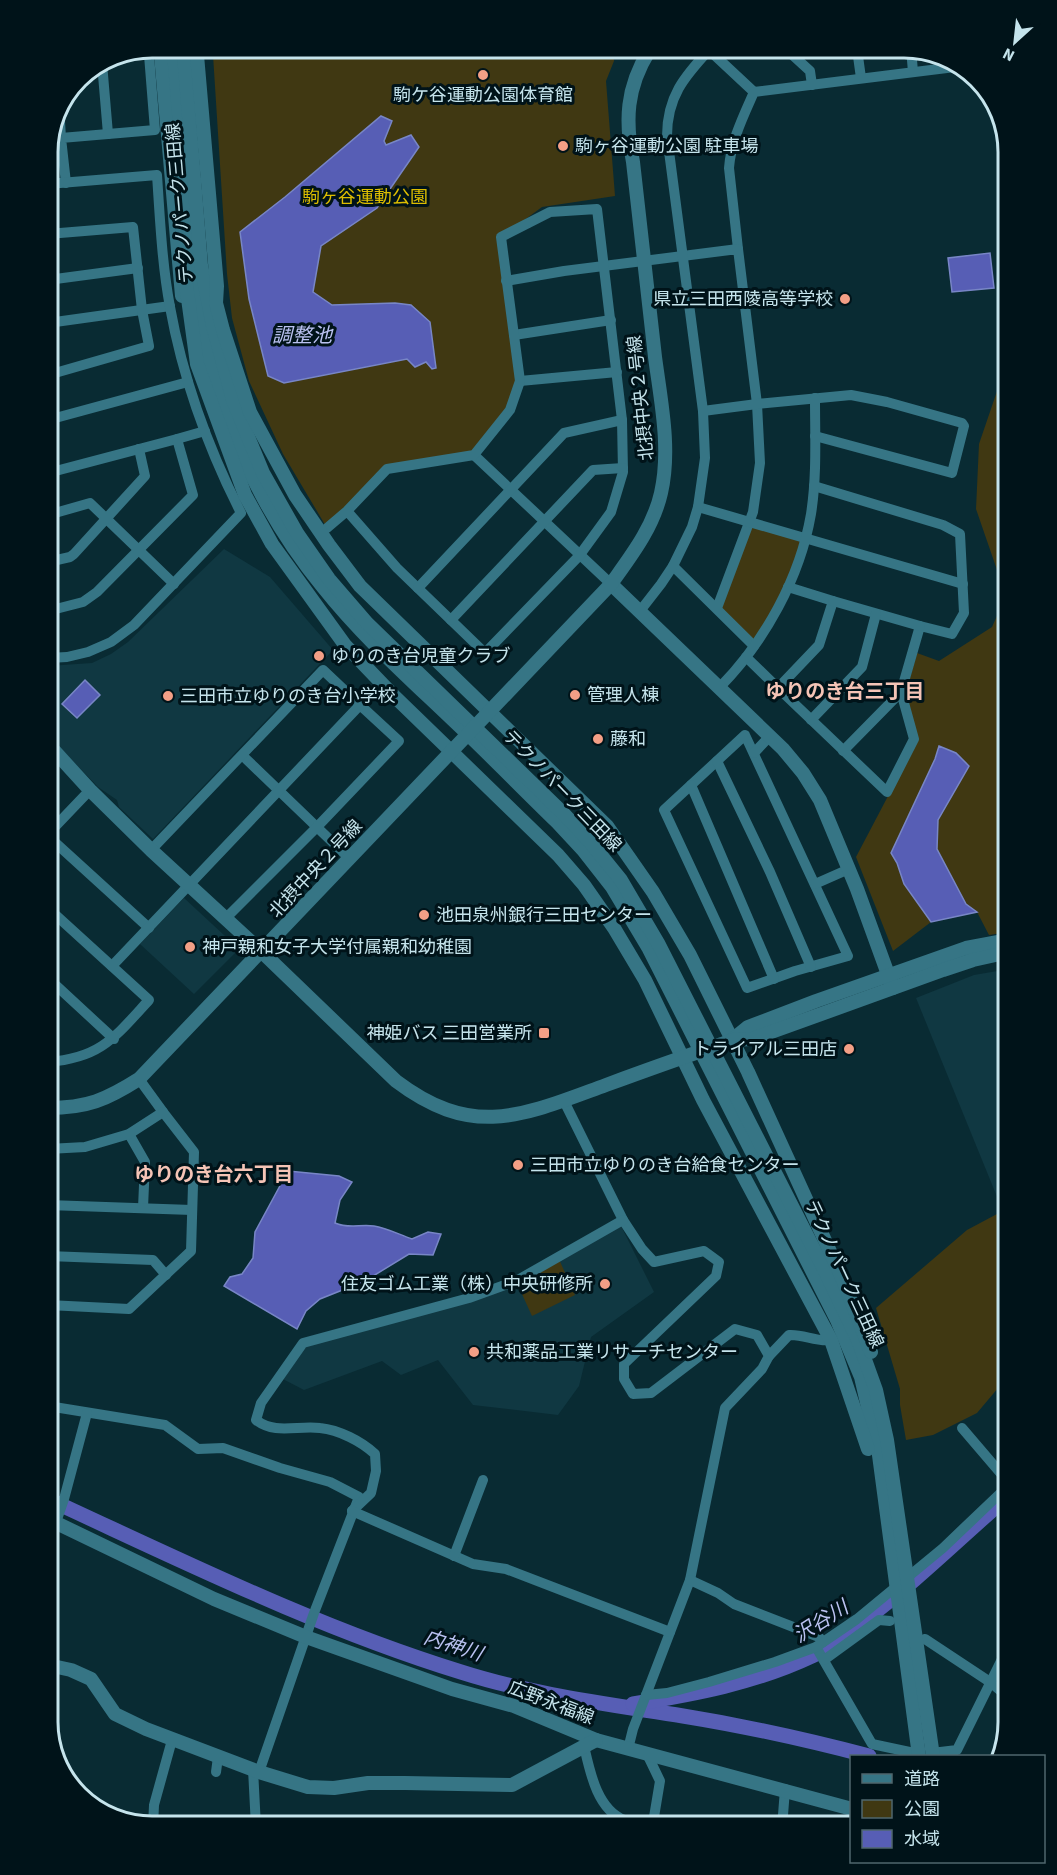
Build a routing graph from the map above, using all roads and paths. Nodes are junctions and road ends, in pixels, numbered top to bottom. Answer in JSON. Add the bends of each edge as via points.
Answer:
{"nodes":[{"id":1,"x":149,"y":58,"type":"edge"},
{"id":2,"x":161,"y":58,"type":"edge"},
{"id":3,"x":170,"y":58,"type":"edge"},
{"id":4,"x":175,"y":58,"type":"edge"},
{"id":5,"x":184,"y":58,"type":"edge"},
{"id":6,"x":197,"y":58,"type":"edge"},
{"id":7,"x":645,"y":59,"type":"edge"},
{"id":8,"x":701,"y":59,"type":"edge"},
{"id":9,"x":718,"y":59,"type":"edge"},
{"id":10,"x":796,"y":59,"type":"edge"},
{"id":11,"x":858,"y":59,"type":"edge"},
{"id":12,"x":911,"y":59,"type":"edge"},
{"id":13,"x":946,"y":68,"type":"edge"},
{"id":14,"x":181,"y":71,"type":"junction"},
{"id":15,"x":913,"y":72,"type":"junction"},
{"id":16,"x":103,"y":73,"type":"edge"},
{"id":17,"x":861,"y":78,"type":"junction"},
{"id":18,"x":812,"y":85,"type":"junction"},
{"id":19,"x":754,"y":92,"type":"junction"},
{"id":20,"x":108,"y":134,"type":"junction"},
{"id":21,"x":60,"y":139,"type":"edge"},
{"id":22,"x":59,"y":152,"type":"edge"},
{"id":23,"x":59,"y":183,"type":"edge"},
{"id":24,"x":66,"y":183,"type":"junction"},
{"id":25,"x":198,"y":221,"type":"junction"},
{"id":26,"x":59,"y":233,"type":"edge"},
{"id":27,"x":738,"y":249,"type":"junction"},
{"id":28,"x":189,"y":251,"type":"junction"},
{"id":29,"x":683,"y":258,"type":"junction"},
{"id":30,"x":644,"y":262,"type":"junction"},
{"id":31,"x":604,"y":266,"type":"junction"},
{"id":32,"x":138,"y":268,"type":"junction"},
{"id":33,"x":59,"y":279,"type":"edge"},
{"id":34,"x":506,"y":281,"type":"junction"},
{"id":35,"x":216,"y":303,"type":"junction"},
{"id":36,"x":170,"y":306,"type":"junction"},
{"id":37,"x":142,"y":310,"type":"junction"},
{"id":38,"x":59,"y":321,"type":"edge"},
{"id":39,"x":190,"y":321,"type":"junction"},
{"id":40,"x":611,"y":321,"type":"junction"},
{"id":41,"x":514,"y":335,"type":"junction"},
{"id":42,"x":59,"y":372,"type":"edge"},
{"id":43,"x":617,"y":372,"type":"junction"},
{"id":44,"x":520,"y":381,"type":"junction"},
{"id":45,"x":188,"y":382,"type":"junction"},
{"id":46,"x":814,"y":398,"type":"junction"},
{"id":47,"x":757,"y":404,"type":"junction"},
{"id":48,"x":703,"y":411,"type":"junction"},
{"id":49,"x":59,"y":417,"type":"edge"},
{"id":50,"x":622,"y":420,"type":"junction"},
{"id":51,"x":205,"y":431,"type":"junction"},
{"id":52,"x":815,"y":436,"type":"junction"},
{"id":53,"x":177,"y":439,"type":"junction"},
{"id":54,"x":139,"y":449,"type":"junction"},
{"id":55,"x":474,"y":455,"type":"junction"},
{"id":56,"x":623,"y":468,"type":"junction"},
{"id":57,"x":59,"y":470,"type":"edge"},
{"id":58,"x":813,"y":486,"type":"junction"},
{"id":59,"x":509,"y":489,"type":"junction"},
{"id":60,"x":698,"y":507,"type":"junction"},
{"id":61,"x":347,"y":511,"type":"junction"},
{"id":62,"x":59,"y":512,"type":"edge"},
{"id":63,"x":106,"y":518,"type":"junction"},
{"id":64,"x":544,"y":522,"type":"junction"},
{"id":65,"x":750,"y":522,"type":"junction"},
{"id":66,"x":327,"y":528,"type":"dead end"},
{"id":67,"x":805,"y":538,"type":"junction"},
{"id":68,"x":139,"y":551,"type":"junction"},
{"id":69,"x":579,"y":556,"type":"junction"},
{"id":70,"x":59,"y":560,"type":"edge"},
{"id":71,"x":673,"y":566,"type":"junction"},
{"id":72,"x":174,"y":584,"type":"junction"},
{"id":73,"x":610,"y":584,"type":"junction"},
{"id":74,"x":963,"y":584,"type":"junction"},
{"id":75,"x":788,"y":587,"type":"junction"},
{"id":76,"x":418,"y":588,"type":"junction"},
{"id":77,"x":833,"y":601,"type":"junction"},
{"id":78,"x":59,"y":608,"type":"edge"},
{"id":79,"x":717,"y":608,"type":"junction"},
{"id":80,"x":640,"y":611,"type":"junction"},
{"id":81,"x":876,"y":614,"type":"junction"},
{"id":82,"x":451,"y":620,"type":"junction"},
{"id":83,"x":920,"y":626,"type":"junction"},
{"id":84,"x":754,"y":646,"type":"junction"},
{"id":85,"x":59,"y":657,"type":"edge"},
{"id":86,"x":746,"y":657,"type":"junction"},
{"id":87,"x":720,"y":687,"type":"junction"},
{"id":88,"x":778,"y":688,"type":"junction"},
{"id":89,"x":901,"y":692,"type":"junction"},
{"id":90,"x":360,"y":705,"type":"junction"},
{"id":91,"x":486,"y":715,"type":"junction"},
{"id":92,"x":811,"y":720,"type":"junction"},
{"id":93,"x":770,"y":736,"type":"junction"},
{"id":94,"x":455,"y":747,"type":"junction"},
{"id":95,"x":843,"y":751,"type":"junction"},
{"id":96,"x":754,"y":753,"type":"junction"},
{"id":97,"x":59,"y":756,"type":"edge"},
{"id":98,"x":243,"y":756,"type":"junction"},
{"id":99,"x":717,"y":761,"type":"junction"},
{"id":100,"x":691,"y":785,"type":"junction"},
{"id":101,"x":90,"y":790,"type":"junction"},
{"id":102,"x":280,"y":791,"type":"junction"},
{"id":103,"x":59,"y":824,"type":"edge"},
{"id":104,"x":317,"y":827,"type":"junction"},
{"id":105,"x":59,"y":845,"type":"edge"},
{"id":106,"x":151,"y":850,"type":"junction"},
{"id":107,"x":350,"y":859,"type":"junction"},
{"id":108,"x":849,"y":869,"type":"junction"},
{"id":109,"x":815,"y":884,"type":"junction"},
{"id":110,"x":189,"y":885,"type":"junction"},
{"id":111,"x":59,"y":918,"type":"edge"},
{"id":112,"x":225,"y":919,"type":"junction"},
{"id":113,"x":149,"y":928,"type":"junction"},
{"id":114,"x":998,"y":942,"type":"edge"},
{"id":115,"x":262,"y":952,"type":"junction"},
{"id":116,"x":998,"y":954,"type":"edge"},
{"id":117,"x":112,"y":966,"type":"junction"},
{"id":118,"x":811,"y":967,"type":"junction"},
{"id":119,"x":774,"y":979,"type":"junction"},
{"id":120,"x":891,"y":981,"type":"junction"},
{"id":121,"x":58,"y":988,"type":"edge"},
{"id":122,"x":114,"y":1039,"type":"junction"},
{"id":123,"x":727,"y":1042,"type":"junction"},
{"id":124,"x":687,"y":1056,"type":"junction"},
{"id":125,"x":58,"y":1061,"type":"edge"},
{"id":126,"x":139,"y":1079,"type":"junction"},
{"id":127,"x":564,"y":1101,"type":"junction"},
{"id":128,"x":58,"y":1108,"type":"edge"},
{"id":129,"x":164,"y":1112,"type":"junction"},
{"id":130,"x":129,"y":1134,"type":"junction"},
{"id":131,"x":58,"y":1148,"type":"edge"},
{"id":132,"x":58,"y":1206,"type":"edge"},
{"id":133,"x":143,"y":1208,"type":"junction"},
{"id":134,"x":192,"y":1210,"type":"junction"},
{"id":135,"x":624,"y":1220,"type":"junction"},
{"id":136,"x":58,"y":1256,"type":"edge"},
{"id":137,"x":166,"y":1275,"type":"junction"},
{"id":138,"x":58,"y":1306,"type":"edge"},
{"id":139,"x":831,"y":1340,"type":"junction"},
{"id":140,"x":769,"y":1356,"type":"junction"},
{"id":141,"x":58,"y":1408,"type":"edge"},
{"id":142,"x":87,"y":1413,"type":"junction"},
{"id":143,"x":962,"y":1428,"type":"dead end"},
{"id":144,"x":998,"y":1471,"type":"edge"},
{"id":145,"x":483,"y":1480,"type":"dead end"},
{"id":146,"x":998,"y":1495,"type":"edge"},
{"id":147,"x":897,"y":1498,"type":"junction"},
{"id":148,"x":58,"y":1509,"type":"edge"},
{"id":149,"x":352,"y":1511,"type":"junction"},
{"id":150,"x":58,"y":1523,"type":"edge"},
{"id":151,"x":889,"y":1523,"type":"junction"},
{"id":152,"x":454,"y":1556,"type":"junction"},
{"id":153,"x":900,"y":1573,"type":"junction"},
{"id":154,"x":690,"y":1580,"type":"junction"},
{"id":155,"x":890,"y":1621,"type":"dead end"},
{"id":156,"x":670,"y":1632,"type":"junction"},
{"id":157,"x":307,"y":1634,"type":"junction"},
{"id":158,"x":925,"y":1639,"type":"dead end"},
{"id":159,"x":820,"y":1644,"type":"junction"},
{"id":160,"x":824,"y":1660,"type":"junction"},
{"id":161,"x":998,"y":1666,"type":"edge"},
{"id":162,"x":58,"y":1667,"type":"edge"},
{"id":163,"x":990,"y":1682,"type":"junction"},
{"id":164,"x":998,"y":1689,"type":"edge"},
{"id":165,"x":646,"y":1695,"type":"junction"},
{"id":166,"x":172,"y":1740,"type":"junction"},
{"id":167,"x":590,"y":1743,"type":"junction"},
{"id":168,"x":628,"y":1749,"type":"junction"},
{"id":169,"x":648,"y":1755,"type":"junction"},
{"id":170,"x":926,"y":1755,"type":"edge"},
{"id":171,"x":218,"y":1757,"type":"junction"},
{"id":172,"x":256,"y":1770,"type":"junction"},
{"id":173,"x":216,"y":1772,"type":"dead end"},
{"id":174,"x":785,"y":1789,"type":"junction"},
{"id":175,"x":850,"y":1808,"type":"edge"},
{"id":176,"x":154,"y":1816,"type":"edge"},
{"id":177,"x":255,"y":1816,"type":"edge"},
{"id":178,"x":618,"y":1816,"type":"edge"},
{"id":179,"x":654,"y":1816,"type":"edge"},
{"id":180,"x":783,"y":1816,"type":"edge"}],
"edges":[{"from":1,"to":20,"type":"street","via":[[155,130]]},
{"from":2,"to":39,"type":"main road","via":[[182,294]]},
{"from":3,"to":14,"type":"main road"},
{"from":4,"to":14,"type":"main road","name":"テクノパーク三田線"},
{"from":5,"to":14,"type":"main road"},
{"from":6,"to":35,"type":"main road"},
{"from":7,"to":30,"type":"main road","name":"北摂中央２号線","via":[[633,85],[627,120]]},
{"from":8,"to":29,"type":"street","via":[[677,90],[667,121]]},
{"from":9,"to":19,"type":"street"},
{"from":10,"to":18,"type":"street","via":[[810,71]]},
{"from":11,"to":17,"type":"street"},
{"from":12,"to":15,"type":"street"},
{"from":13,"to":15,"type":"street"},
{"from":14,"to":25,"type":"main road","name":"テクノパーク三田線"},
{"from":14,"to":28,"type":"main road","name":"テクノパーク三田線"},
{"from":15,"to":17,"type":"street"},
{"from":16,"to":20,"type":"street"},
{"from":17,"to":18,"type":"street"},
{"from":18,"to":19,"type":"street"},
{"from":19,"to":27,"type":"street","via":[[730,155]]},
{"from":20,"to":21,"type":"street"},
{"from":22,"to":24,"type":"street"},
{"from":23,"to":24,"type":"street"},
{"from":24,"to":36,"type":"street","via":[[157,175]]},
{"from":25,"to":35,"type":"main road"},
{"from":25,"to":147,"type":"main road","name":"テクノパーク三田線","via":[[201,265],[213,326],[233,400],[263,473],[329,579],[398,654],[591,843],[641,912],[858,1340],[876,1390]]},
{"from":26,"to":32,"type":"street","via":[[133,227]]},
{"from":27,"to":29,"type":"street"},
{"from":27,"to":47,"type":"street"},
{"from":28,"to":39,"type":"main road","via":[[185,273]]},
{"from":28,"to":151,"type":"main road","name":"テクノパーク三田線","via":[[202,328],[222,403],[235,440],[288,538],[321,586],[359,629],[583,850],[612,887],[649,949],[861,1377]]},
{"from":29,"to":30,"type":"street"},
{"from":29,"to":48,"type":"street"},
{"from":30,"to":31,"type":"street"},
{"from":30,"to":73,"type":"main road","name":"北摂中央２号線","via":[[666,467],[651,522]]},
{"from":31,"to":34,"type":"street"},
{"from":31,"to":34,"type":"street","via":[[597,209],[550,212],[501,237]]},
{"from":31,"to":40,"type":"street"},
{"from":32,"to":33,"type":"street"},
{"from":32,"to":37,"type":"street"},
{"from":34,"to":41,"type":"street"},
{"from":35,"to":91,"type":"main road","via":[[250,412],[295,495],[360,586]]},
{"from":36,"to":37,"type":"street"},
{"from":36,"to":45,"type":"street"},
{"from":37,"to":38,"type":"street"},
{"from":37,"to":42,"type":"street","via":[[149,346]]},
{"from":39,"to":94,"type":"main road","via":[[197,364],[226,446],[245,495],[272,543],[345,645]]},
{"from":40,"to":41,"type":"street"},
{"from":40,"to":43,"type":"street"},
{"from":41,"to":44,"type":"street"},
{"from":43,"to":44,"type":"street"},
{"from":43,"to":50,"type":"street"},
{"from":44,"to":55,"type":"street","via":[[510,410]]},
{"from":45,"to":49,"type":"street"},
{"from":45,"to":51,"type":"street"},
{"from":46,"to":47,"type":"street"},
{"from":46,"to":52,"type":"street"},
{"from":46,"to":52,"type":"street","via":[[866,397],[964,426],[952,473]]},
{"from":47,"to":48,"type":"street"},
{"from":47,"to":65,"type":"street","via":[[760,463]]},
{"from":48,"to":60,"type":"street","via":[[705,458]]},
{"from":50,"to":56,"type":"street"},
{"from":50,"to":59,"type":"street","via":[[564,433]]},
{"from":51,"to":53,"type":"street"},
{"from":51,"to":72,"type":"street","via":[[241,513]]},
{"from":52,"to":58,"type":"street"},
{"from":53,"to":54,"type":"street"},
{"from":53,"to":68,"type":"street","via":[[193,495]]},
{"from":54,"to":57,"type":"street"},
{"from":54,"to":63,"type":"street","via":[[145,476]]},
{"from":55,"to":59,"type":"street"},
{"from":55,"to":61,"type":"street","via":[[387,469]]},
{"from":56,"to":64,"type":"street","via":[[593,470]]},
{"from":56,"to":69,"type":"street","via":[[611,512]]},
{"from":58,"to":67,"type":"street"},
{"from":58,"to":74,"type":"street","via":[[943,525],[960,534]]},
{"from":59,"to":64,"type":"street"},
{"from":59,"to":76,"type":"street"},
{"from":60,"to":65,"type":"street"},
{"from":60,"to":71,"type":"street"},
{"from":61,"to":66,"type":"street"},
{"from":61,"to":76,"type":"street"},
{"from":62,"to":63,"type":"street","via":[[90,503]]},
{"from":63,"to":68,"type":"street"},
{"from":63,"to":70,"type":"street","via":[[74,554]]},
{"from":64,"to":69,"type":"street"},
{"from":64,"to":82,"type":"street"},
{"from":65,"to":67,"type":"street"},
{"from":65,"to":79,"type":"street"},
{"from":67,"to":74,"type":"street"},
{"from":67,"to":75,"type":"street"},
{"from":68,"to":72,"type":"street"},
{"from":68,"to":78,"type":"street","via":[[83,602]]},
{"from":69,"to":73,"type":"street"},
{"from":69,"to":82,"type":"street","via":[[485,653]]},
{"from":71,"to":79,"type":"street"},
{"from":71,"to":80,"type":"street"},
{"from":72,"to":85,"type":"street","via":[[134,625],[111,642],[88,652]]},
{"from":73,"to":80,"type":"main road"},
{"from":73,"to":91,"type":"main road","name":"北摂中央２号線"},
{"from":74,"to":83,"type":"street","via":[[964,614],[952,634]]},
{"from":75,"to":77,"type":"street"},
{"from":75,"to":84,"type":"street"},
{"from":76,"to":82,"type":"street"},
{"from":77,"to":81,"type":"street"},
{"from":77,"to":88,"type":"street","via":[[819,645]]},
{"from":79,"to":84,"type":"street"},
{"from":80,"to":87,"type":"main road"},
{"from":81,"to":83,"type":"street"},
{"from":81,"to":92,"type":"street","via":[[862,667]]},
{"from":83,"to":89,"type":"street"},
{"from":84,"to":86,"type":"street"},
{"from":86,"to":87,"type":"street"},
{"from":86,"to":88,"type":"street"},
{"from":87,"to":93,"type":"main road"},
{"from":88,"to":92,"type":"street"},
{"from":89,"to":95,"type":"street"},
{"from":89,"to":95,"type":"street","via":[[915,739],[887,792]]},
{"from":90,"to":98,"type":"street","via":[[323,670]]},
{"from":90,"to":102,"type":"street"},
{"from":90,"to":104,"type":"street","via":[[399,741]]},
{"from":91,"to":94,"type":"main road","name":"北摂中央２号線"},
{"from":91,"to":123,"type":"main road","via":[[607,826],[690,955]]},
{"from":92,"to":95,"type":"street"},
{"from":93,"to":96,"type":"street"},
{"from":93,"to":108,"type":"main road","via":[[803,773],[820,800]]},
{"from":94,"to":107,"type":"main road","name":"北摂中央２号線"},
{"from":94,"to":124,"type":"main road","via":[[584,885],[614,928]]},
{"from":96,"to":99,"type":"street","via":[[745,735]]},
{"from":96,"to":109,"type":"street"},
{"from":97,"to":101,"type":"main road"},
{"from":98,"to":102,"type":"street"},
{"from":98,"to":106,"type":"street"},
{"from":99,"to":100,"type":"street"},
{"from":99,"to":118,"type":"street"},
{"from":100,"to":119,"type":"street"},
{"from":100,"to":119,"type":"street","via":[[664,810],[747,988]]},
{"from":101,"to":103,"type":"street"},
{"from":101,"to":106,"type":"main road"},
{"from":102,"to":104,"type":"street"},
{"from":102,"to":110,"type":"street"},
{"from":104,"to":107,"type":"street"},
{"from":104,"to":112,"type":"street"},
{"from":105,"to":113,"type":"street"},
{"from":106,"to":110,"type":"main road"},
{"from":107,"to":115,"type":"main road","name":"北摂中央２号線"},
{"from":108,"to":109,"type":"street"},
{"from":108,"to":120,"type":"main road"},
{"from":109,"to":118,"type":"street","via":[[848,956]]},
{"from":110,"to":112,"type":"main road"},
{"from":110,"to":113,"type":"street"},
{"from":111,"to":117,"type":"street"},
{"from":112,"to":115,"type":"main road"},
{"from":113,"to":117,"type":"street"},
{"from":114,"to":120,"type":"main road","via":[[966,948]]},
{"from":115,"to":126,"type":"main road","name":"北摂中央２号線"},
{"from":115,"to":127,"type":"main road","via":[[415,1096],[454,1112],[485,1117],[522,1115]]},
{"from":116,"to":120,"type":"main road"},
{"from":117,"to":122,"type":"street","via":[[149,1000]]},
{"from":118,"to":119,"type":"street"},
{"from":120,"to":123,"type":"main road","via":[[748,1027]]},
{"from":121,"to":122,"type":"street"},
{"from":122,"to":125,"type":"street","via":[[97,1051]]},
{"from":123,"to":124,"type":"main road"},
{"from":123,"to":147,"type":"main road","via":[[866,1335],[893,1436],[901,1485]]},
{"from":124,"to":127,"type":"main road"},
{"from":124,"to":139,"type":"main road","via":[[748,1188]]},
{"from":126,"to":128,"type":"main road","name":"北摂中央２号線","via":[[111,1097]]},
{"from":126,"to":129,"type":"street"},
{"from":127,"to":135,"type":"street"},
{"from":129,"to":130,"type":"street"},
{"from":129,"to":134,"type":"street","via":[[194,1152]]},
{"from":130,"to":131,"type":"street","via":[[85,1147]]},
{"from":130,"to":133,"type":"street","via":[[145,1162]]},
{"from":132,"to":133,"type":"street"},
{"from":133,"to":134,"type":"street"},
{"from":134,"to":137,"type":"street","via":[[191,1251]]},
{"from":135,"to":140,"type":"street","via":[[654,1262],[704,1251],[719,1262],[716,1276],[624,1364],[624,1379],[633,1394],[651,1393],[735,1329],[757,1335]]},
{"from":135,"to":149,"type":"street","via":[[516,1281],[469,1298],[303,1343],[261,1403],[256,1420],[274,1429],[332,1429],[375,1454],[371,1493]]},
{"from":136,"to":137,"type":"street","via":[[153,1260]]},
{"from":137,"to":138,"type":"street","via":[[129,1309]]},
{"from":139,"to":140,"type":"street","via":[[819,1342],[800,1334],[789,1335]]},
{"from":139,"to":151,"type":"main road","via":[[866,1437]]},
{"from":140,"to":154,"type":"street","via":[[762,1369],[725,1408]]},
{"from":141,"to":142,"type":"street"},
{"from":142,"to":148,"type":"street"},
{"from":142,"to":149,"type":"street","via":[[165,1425],[198,1449],[222,1448],[330,1482],[359,1497]]},
{"from":143,"to":144,"type":"street"},
{"from":145,"to":152,"type":"street"},
{"from":146,"to":159,"type":"street","via":[[943,1548],[857,1619]]},
{"from":147,"to":153,"type":"main road","name":"テクノパーク三田線"},
{"from":149,"to":152,"type":"street"},
{"from":149,"to":157,"type":"street"},
{"from":150,"to":157,"type":"main road","name":"広野永福線","via":[[214,1599]]},
{"from":151,"to":153,"type":"main road","name":"テクノパーク三田線"},
{"from":152,"to":156,"type":"street","via":[[472,1564],[506,1569]]},
{"from":153,"to":170,"type":"main road","name":"テクノパーク三田線"},
{"from":154,"to":156,"type":"street"},
{"from":154,"to":159,"type":"street","via":[[734,1604],[819,1637]]},
{"from":155,"to":160,"type":"street","via":[[879,1620]]},
{"from":156,"to":165,"type":"street"},
{"from":157,"to":167,"type":"main road","name":"広野永福線","via":[[453,1689],[514,1706]]},
{"from":157,"to":172,"type":"street"},
{"from":158,"to":163,"type":"street"},
{"from":159,"to":160,"type":"street"},
{"from":159,"to":165,"type":"street","via":[[709,1682]]},
{"from":160,"to":170,"type":"street","via":[[872,1744]]},
{"from":161,"to":163,"type":"street"},
{"from":162,"to":166,"type":"main road","via":[[91,1679],[115,1714]]},
{"from":163,"to":164,"type":"street"},
{"from":163,"to":170,"type":"street","via":[[957,1750]]},
{"from":165,"to":168,"type":"street"},
{"from":166,"to":171,"type":"main road"},
{"from":166,"to":176,"type":"street"},
{"from":167,"to":168,"type":"main road","name":"広野永福線"},
{"from":167,"to":172,"type":"main road","via":[[512,1785],[368,1783],[334,1788],[308,1786]]},
{"from":167,"to":178,"type":"street","via":[[599,1795],[610,1812]]},
{"from":168,"to":169,"type":"main road","name":"広野永福線"},
{"from":169,"to":174,"type":"main road","name":"広野永福線"},
{"from":169,"to":179,"type":"street","via":[[660,1781]]},
{"from":171,"to":172,"type":"main road"},
{"from":171,"to":173,"type":"street"},
{"from":172,"to":177,"type":"street"},
{"from":174,"to":175,"type":"main road","name":"広野永福線"},
{"from":174,"to":180,"type":"street"}]}
